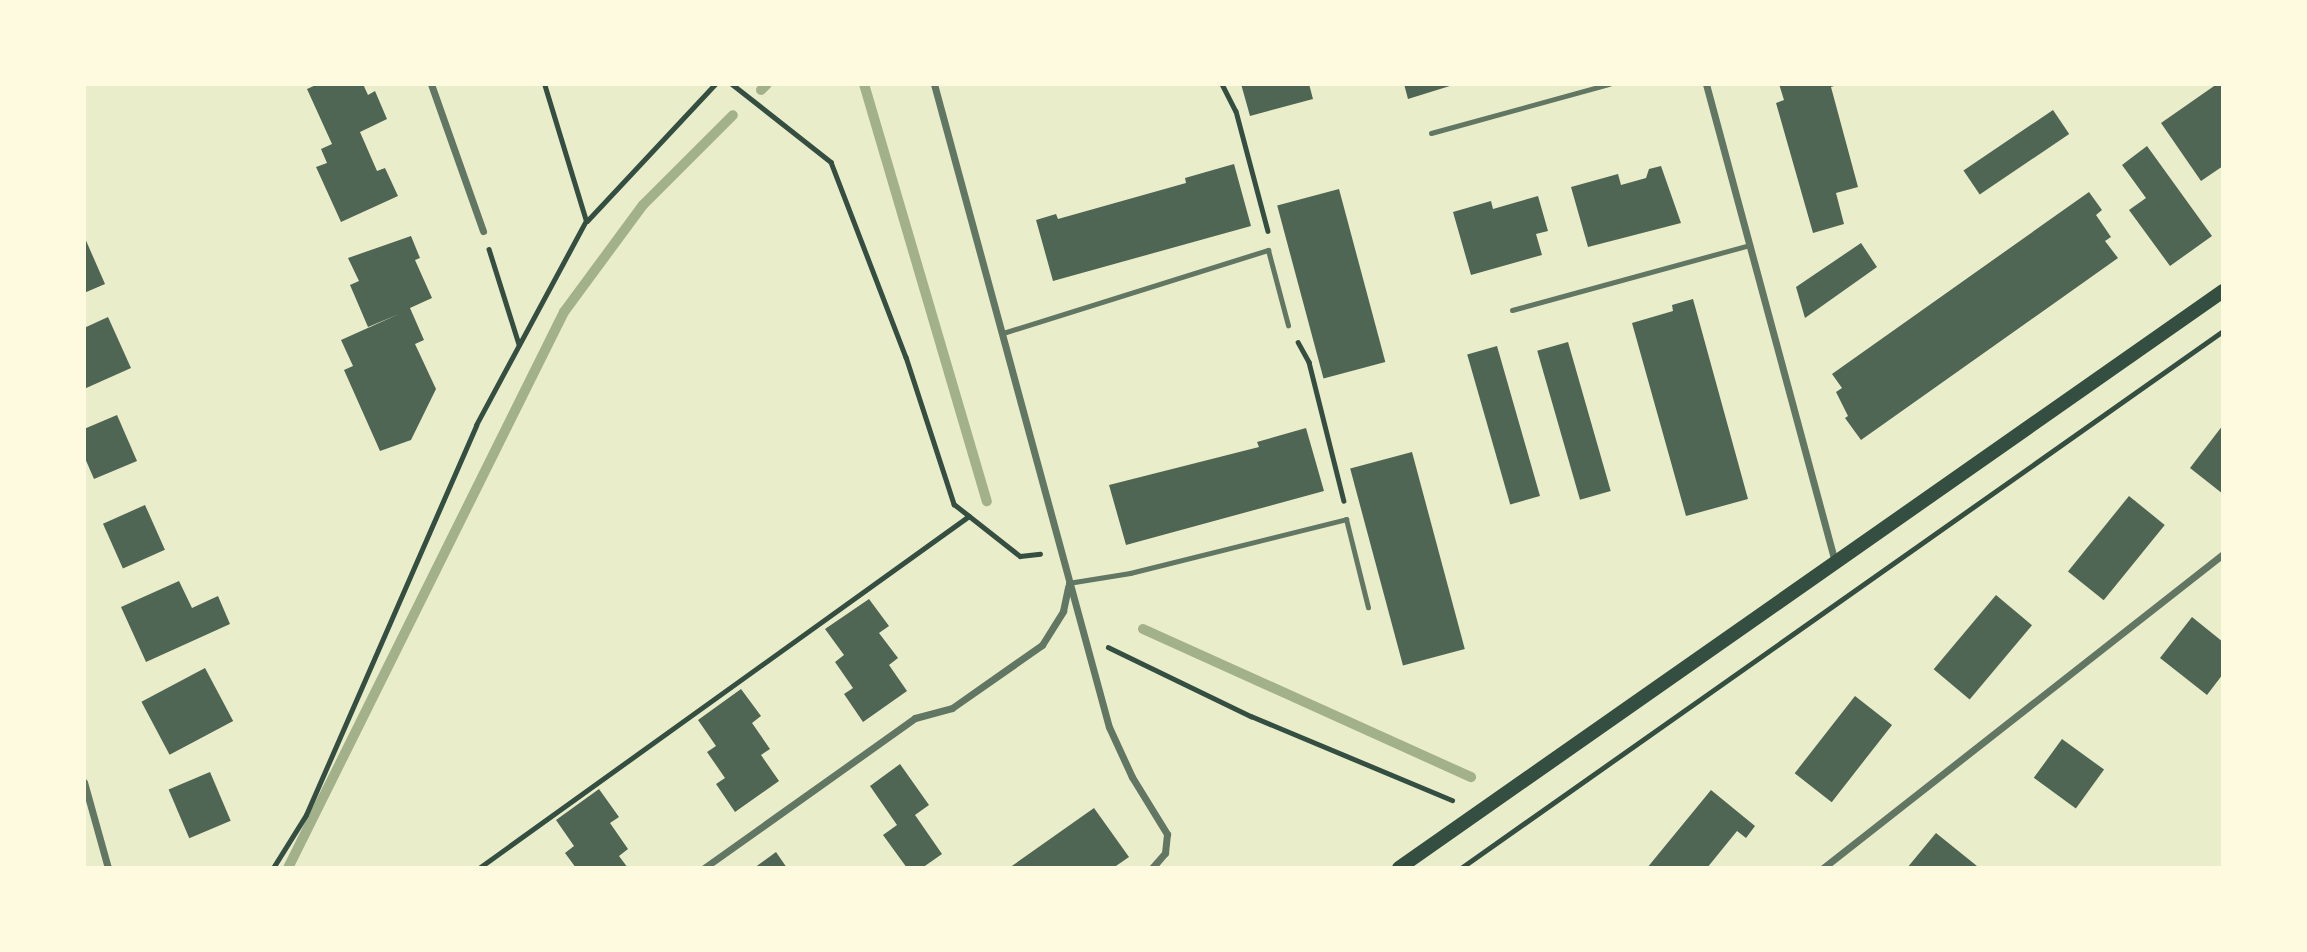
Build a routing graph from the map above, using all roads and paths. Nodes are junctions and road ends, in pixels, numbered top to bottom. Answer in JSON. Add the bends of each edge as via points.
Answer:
{"nodes":[{"id":1,"x":431,"y":84,"type":"edge"},
{"id":2,"x":544,"y":84,"type":"edge"},
{"id":3,"x":715,"y":84,"type":"edge"},
{"id":4,"x":732,"y":84,"type":"edge"},
{"id":5,"x":934,"y":84,"type":"edge"},
{"id":6,"x":1222,"y":84,"type":"edge"},
{"id":7,"x":1609,"y":84,"type":"edge"},
{"id":8,"x":1706,"y":84,"type":"edge"},
{"id":9,"x":1431,"y":133,"type":"dead end"},
{"id":10,"x":586,"y":221,"type":"junction"},
{"id":11,"x":483,"y":231,"type":"joint"},
{"id":12,"x":1750,"y":245,"type":"junction"},
{"id":13,"x":1268,"y":250,"type":"junction"},
{"id":14,"x":2223,"y":291,"type":"edge"},
{"id":15,"x":1512,"y":310,"type":"dead end"},
{"id":16,"x":1288,"y":325,"type":"joint"},
{"id":17,"x":2223,"y":331,"type":"edge"},
{"id":18,"x":1003,"y":333,"type":"junction"},
{"id":19,"x":519,"y":345,"type":"junction"},
{"id":20,"x":969,"y":516,"type":"junction"},
{"id":21,"x":1346,"y":519,"type":"junction"},
{"id":22,"x":1062,"y":553,"type":"junction"},
{"id":23,"x":2223,"y":554,"type":"edge"},
{"id":24,"x":1835,"y":564,"type":"junction"},
{"id":25,"x":1068,"y":583,"type":"junction"},
{"id":26,"x":1368,"y":607,"type":"dead end"},
{"id":27,"x":1075,"y":610,"type":"junction"},
{"id":28,"x":84,"y":782,"type":"edge"},
{"id":29,"x":1474,"y":815,"type":"junction"},
{"id":30,"x":108,"y":868,"type":"edge"},
{"id":31,"x":273,"y":868,"type":"edge"},
{"id":32,"x":478,"y":868,"type":"edge"},
{"id":33,"x":704,"y":868,"type":"edge"},
{"id":34,"x":1152,"y":868,"type":"edge"},
{"id":35,"x":1399,"y":868,"type":"edge"},
{"id":36,"x":1461,"y":868,"type":"edge"},
{"id":37,"x":1823,"y":868,"type":"edge"}],
"edges":[{"from":1,"to":11,"type":"street"},
{"from":2,"to":10,"type":"path"},
{"from":3,"to":10,"type":"path"},
{"from":4,"to":20,"type":"path","via":[[831,162],[906,357],[954,504]]},
{"from":5,"to":18,"type":"street"},
{"from":6,"to":13,"type":"path","via":[[1236,111],[1268,227]]},
{"from":7,"to":9,"type":"lane"},
{"from":8,"to":12,"type":"street"},
{"from":10,"to":19,"type":"path"},
{"from":11,"to":19,"type":"path"},
{"from":12,"to":15,"type":"lane"},
{"from":12,"to":24,"type":"street"},
{"from":13,"to":16,"type":"lane"},
{"from":13,"to":18,"type":"lane"},
{"from":14,"to":24,"type":"main road"},
{"from":16,"to":21,"type":"path","via":[[1308,362],[1343,488]]},
{"from":17,"to":36,"type":"path"},
{"from":18,"to":22,"type":"street"},
{"from":19,"to":31,"type":"path","via":[[476,425],[306,815]]},
{"from":20,"to":22,"type":"path","via":[[1020,556]]},
{"from":20,"to":32,"type":"path"},
{"from":21,"to":25,"type":"lane","via":[[1130,573]]},
{"from":21,"to":26,"type":"lane"},
{"from":22,"to":25,"type":"street"},
{"from":23,"to":37,"type":"street"},
{"from":24,"to":29,"type":"main road"},
{"from":25,"to":27,"type":"street"},
{"from":25,"to":33,"type":"street","via":[[1063,611],[1042,645],[952,708],[915,718]]},
{"from":27,"to":29,"type":"path","via":[[1107,646],[1251,716],[1451,799]]},
{"from":27,"to":34,"type":"street","via":[[1109,727],[1167,834],[1165,853]]},
{"from":28,"to":30,"type":"street"},
{"from":29,"to":35,"type":"main road"}]}
